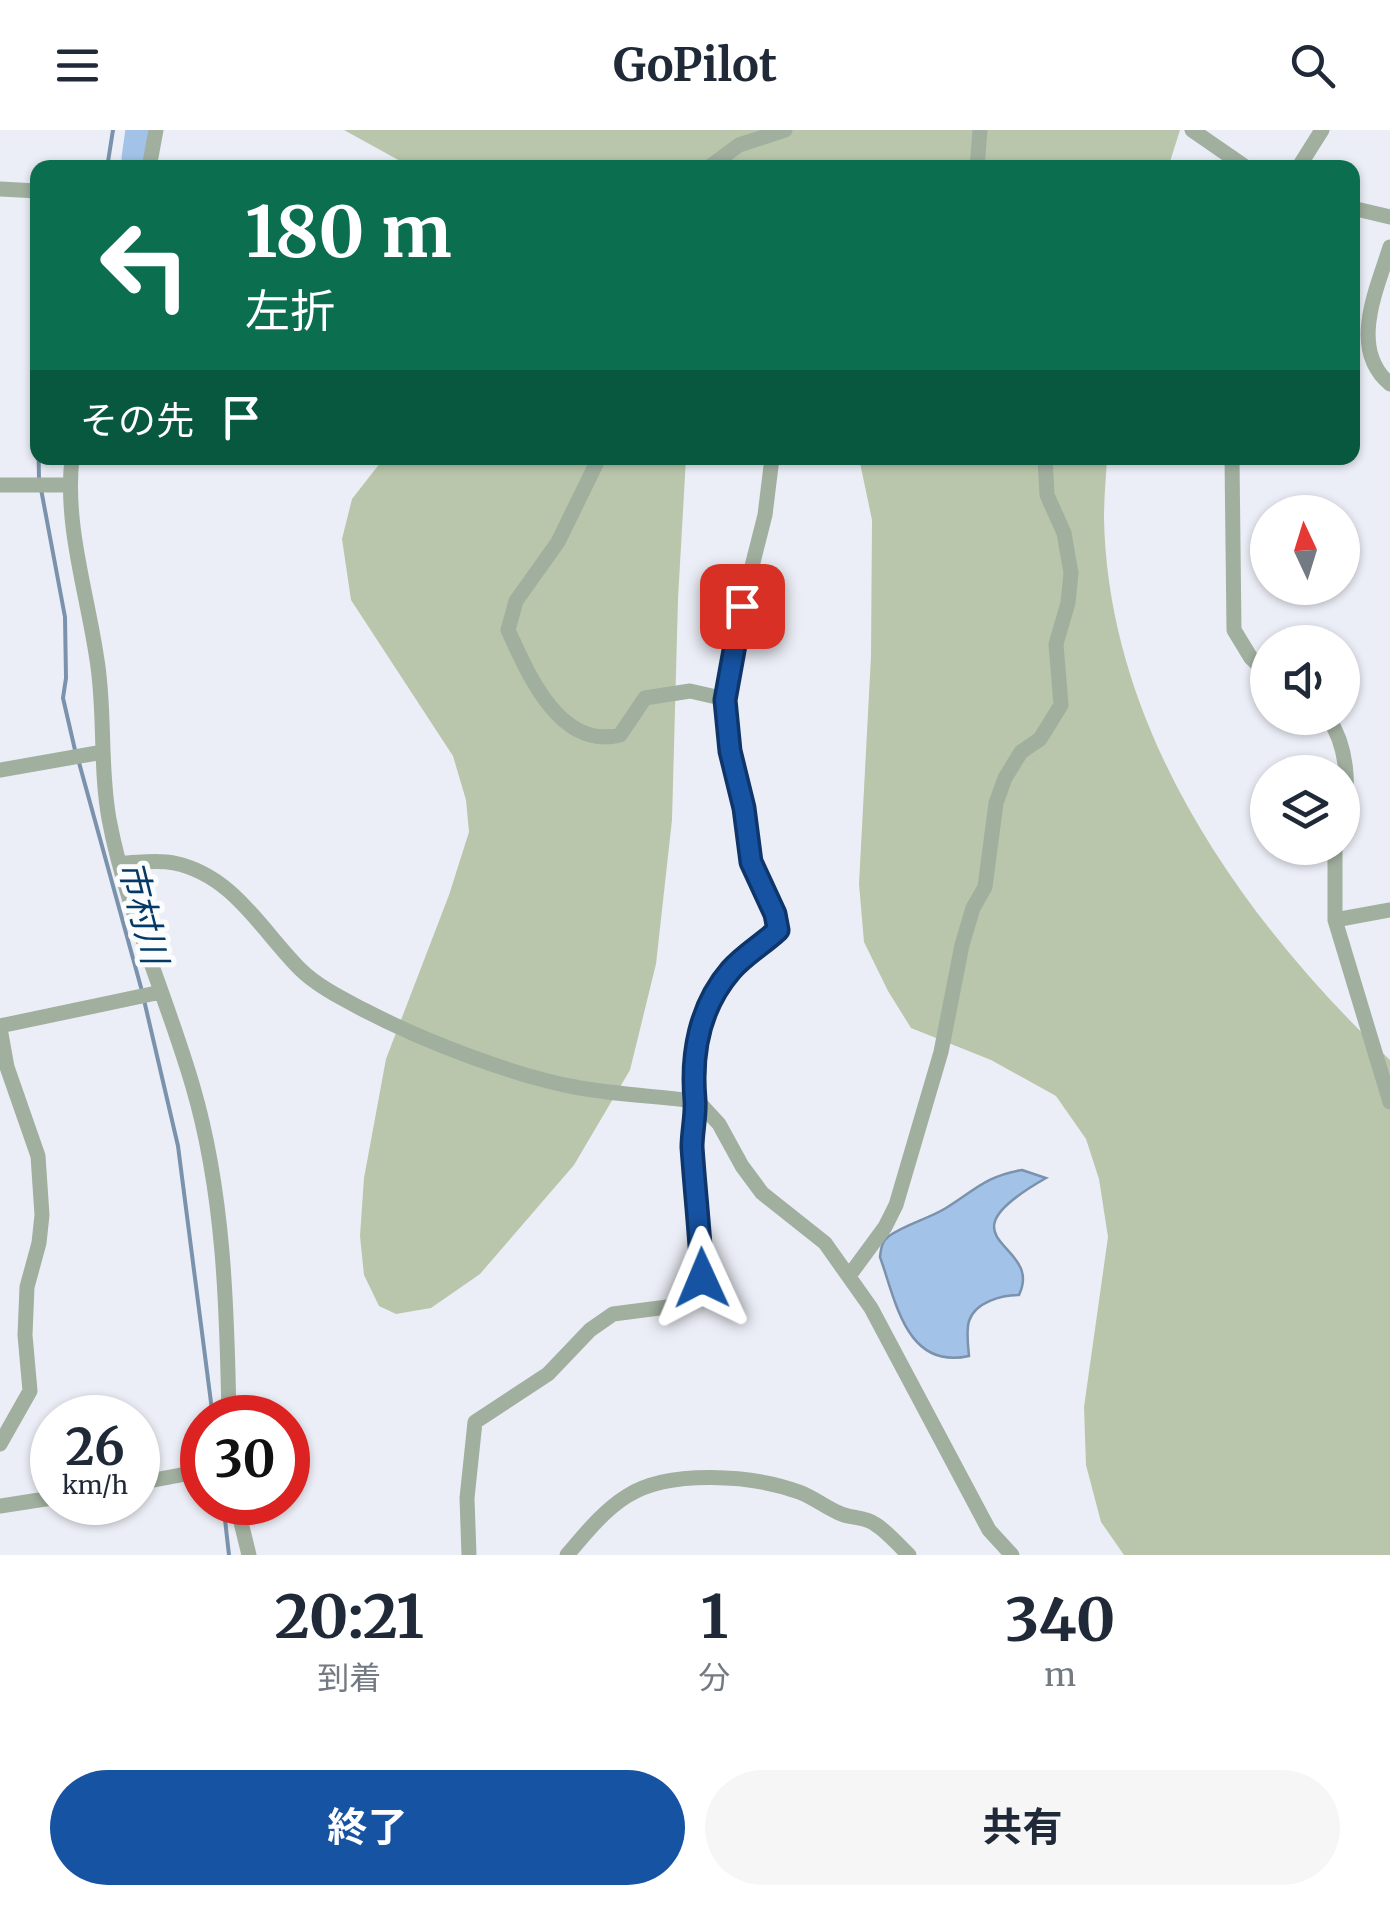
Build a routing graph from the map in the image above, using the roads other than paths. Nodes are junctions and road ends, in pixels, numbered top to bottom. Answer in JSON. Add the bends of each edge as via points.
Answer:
{"nodes":[{"id":1,"x":156,"y":130,"type":"edge"},
{"id":2,"x":785,"y":130,"type":"edge"},
{"id":3,"x":980,"y":130,"type":"edge"},
{"id":4,"x":1192,"y":130,"type":"edge"},
{"id":5,"x":1322,"y":130,"type":"edge"},
{"id":6,"x":150,"y":160,"type":"edge"},
{"id":7,"x":719,"y":160,"type":"edge"},
{"id":8,"x":978,"y":160,"type":"edge"},
{"id":9,"x":1235,"y":160,"type":"edge"},
{"id":10,"x":1303,"y":160,"type":"edge"},
{"id":11,"x":0,"y":190,"type":"edge"},
{"id":12,"x":30,"y":191,"type":"edge"},
{"id":13,"x":1360,"y":210,"type":"edge"},
{"id":14,"x":1390,"y":217,"type":"edge"},
{"id":15,"x":1390,"y":246,"type":"edge"},
{"id":16,"x":1390,"y":384,"type":"edge"},
{"id":17,"x":71,"y":465,"type":"edge"},
{"id":18,"x":596,"y":465,"type":"edge"},
{"id":19,"x":771,"y":465,"type":"edge"},
{"id":20,"x":1045,"y":465,"type":"edge"},
{"id":21,"x":1232,"y":465,"type":"edge"},
{"id":22,"x":0,"y":485,"type":"edge"},
{"id":23,"x":70,"y":485,"type":"junction"},
{"id":24,"x":1250,"y":656,"type":"edge"},
{"id":25,"x":725,"y":700,"type":"junction"},
{"id":26,"x":104,"y":752,"type":"junction"},
{"id":27,"x":0,"y":770,"type":"edge"},
{"id":28,"x":120,"y":863,"type":"junction"},
{"id":29,"x":1335,"y":865,"type":"edge"},
{"id":30,"x":1390,"y":910,"type":"edge"},
{"id":31,"x":1335,"y":920,"type":"junction"},
{"id":32,"x":161,"y":992,"type":"junction"},
{"id":33,"x":0,"y":1026,"type":"edge"},
{"id":34,"x":695,"y":1098,"type":"junction"},
{"id":35,"x":1390,"y":1102,"type":"edge"},
{"id":36,"x":849,"y":1276,"type":"junction"},
{"id":37,"x":228,"y":1395,"type":"edge"},
{"id":38,"x":0,"y":1444,"type":"edge"},
{"id":39,"x":30,"y":1501,"type":"edge"},
{"id":40,"x":0,"y":1506,"type":"edge"},
{"id":41,"x":242,"y":1525,"type":"edge"},
{"id":42,"x":249,"y":1555,"type":"edge"},
{"id":43,"x":469,"y":1555,"type":"edge"},
{"id":44,"x":567,"y":1555,"type":"edge"},
{"id":45,"x":909,"y":1555,"type":"edge"},
{"id":46,"x":1012,"y":1555,"type":"edge"}],
"edges":[{"from":1,"to":6,"type":"street"},
{"from":2,"to":7,"type":"street"},
{"from":3,"to":8,"type":"street"},
{"from":4,"to":9,"type":"street"},
{"from":5,"to":10,"type":"street"},
{"from":11,"to":12,"type":"street"},
{"from":13,"to":14,"type":"street"},
{"from":15,"to":16,"type":"street","via":[[1368,320],[1370,356]]},
{"from":17,"to":23,"type":"street"},
{"from":18,"to":25,"type":"street","via":[[558,542],[516,601],[508,630],[532,682],[555,711],[592,737],[620,735],[645,698],[655,695],[690,691]]},
{"from":19,"to":25,"type":"street"},
{"from":20,"to":36,"type":"street","via":[[1047,495],[1071,573],[1056,644],[1062,705],[1005,778],[984,887],[962,945],[941,1052],[896,1205]]},
{"from":21,"to":24,"type":"street","via":[[1234,630]]},
{"from":22,"to":23,"type":"street"},
{"from":23,"to":26,"type":"street","via":[[99,670]]},
{"from":25,"to":34,"type":"street","via":[[751,862],[778,930],[731,970],[708,1008],[694,1050]]},
{"from":26,"to":27,"type":"street"},
{"from":26,"to":28,"type":"street"},
{"from":28,"to":32,"type":"street"},
{"from":28,"to":34,"type":"street","via":[[172,862],[222,885],[327,989],[461,1052],[580,1088]]},
{"from":29,"to":31,"type":"street"},
{"from":30,"to":31,"type":"street"},
{"from":31,"to":35,"type":"street"},
{"from":32,"to":33,"type":"street"},
{"from":32,"to":37,"type":"street","via":[[194,1088],[207,1151],[223,1260]]},
{"from":33,"to":38,"type":"street","via":[[38,1156],[42,1215],[27,1287],[30,1391]]},
{"from":34,"to":36,"type":"street","via":[[762,1193],[825,1243]]},
{"from":34,"to":43,"type":"street","via":[[702,1278],[694,1295],[676,1306],[613,1314],[548,1374],[475,1422]]},
{"from":36,"to":46,"type":"street","via":[[989,1530]]},
{"from":39,"to":40,"type":"street"},
{"from":41,"to":42,"type":"street"},
{"from":44,"to":45,"type":"street","via":[[628,1495],[661,1482],[714,1478],[801,1492],[837,1512],[866,1518]]}]}
